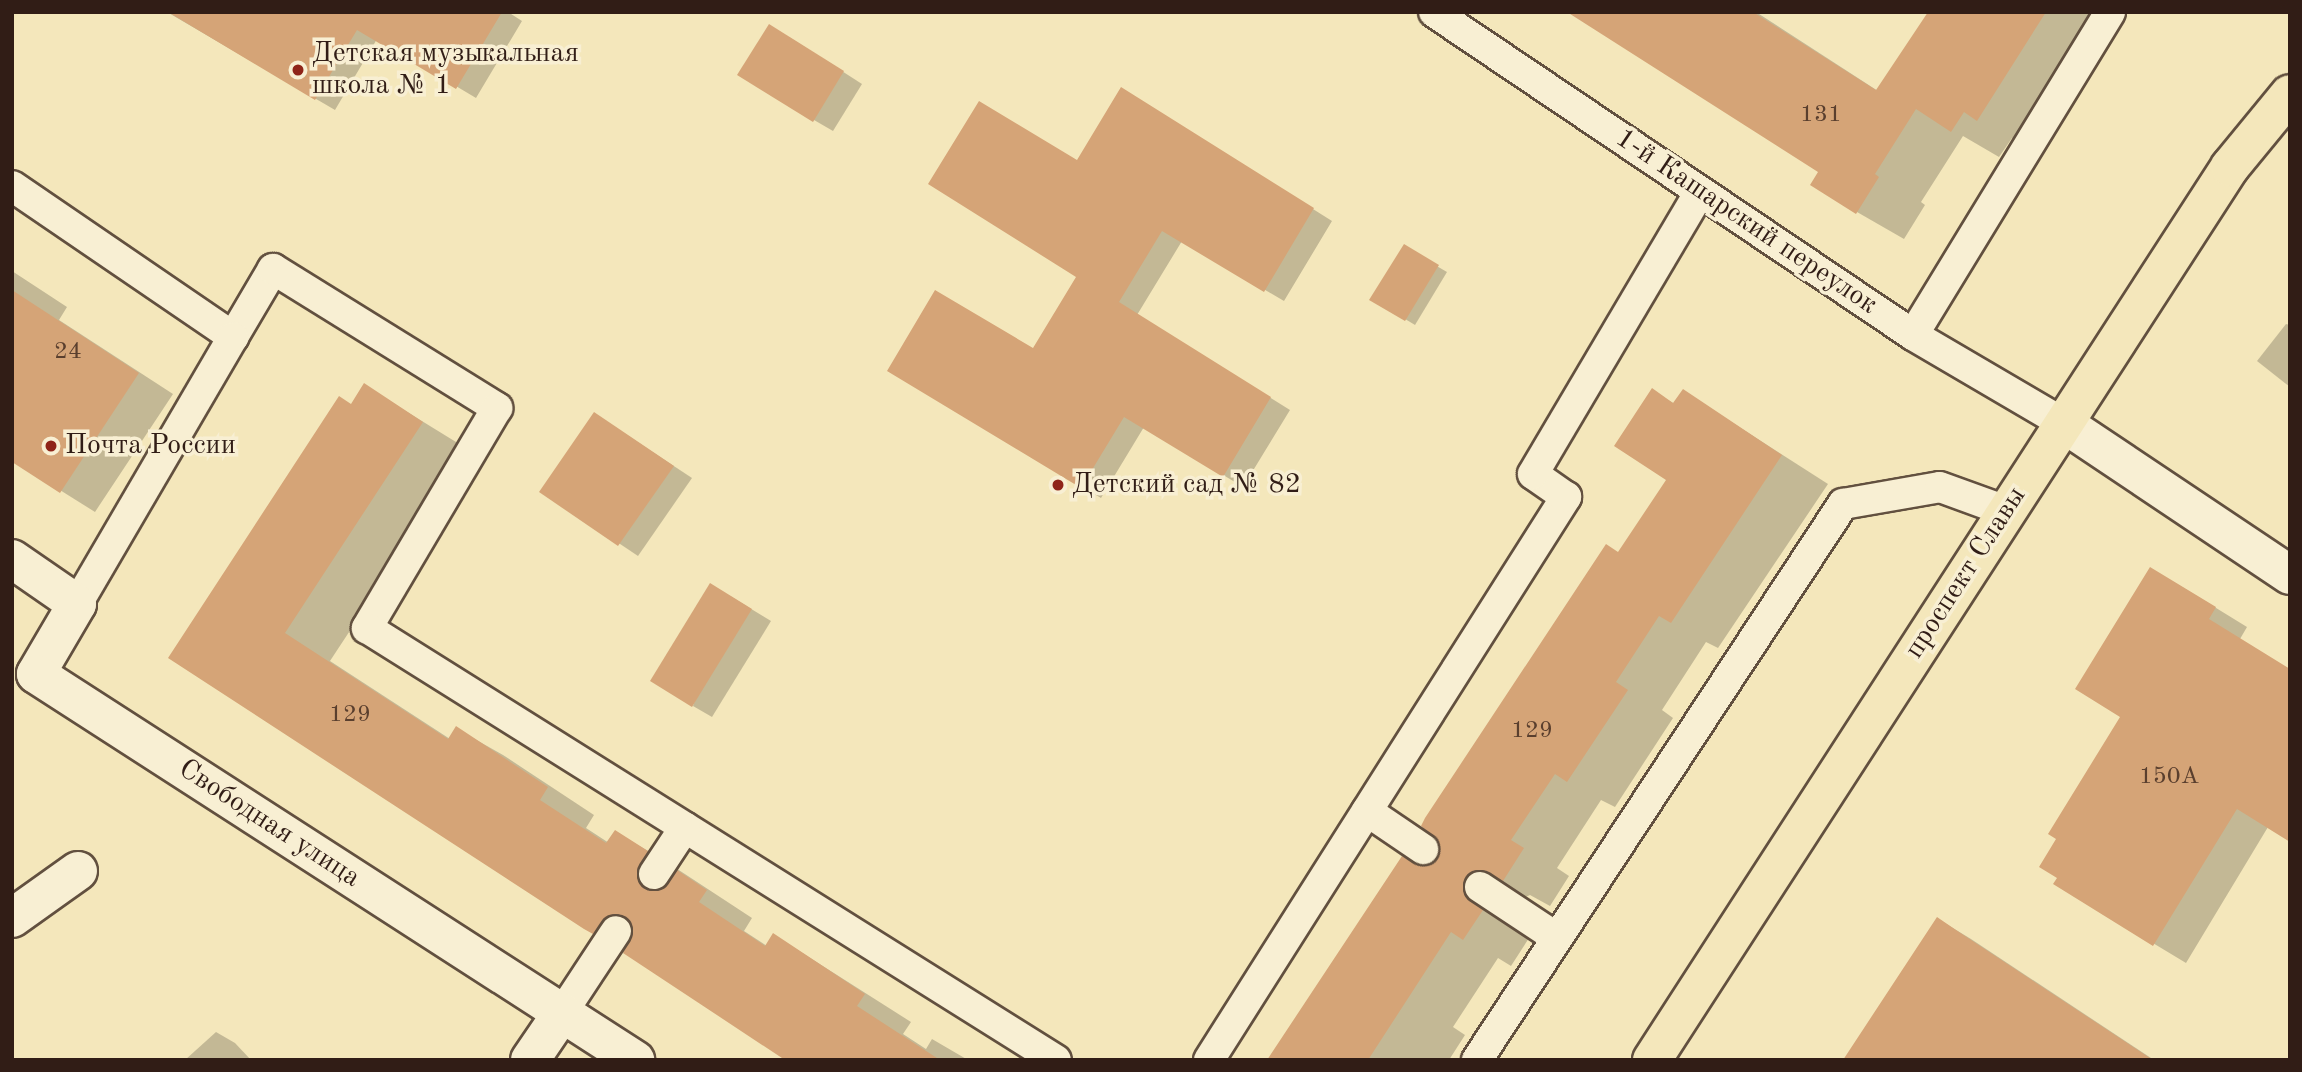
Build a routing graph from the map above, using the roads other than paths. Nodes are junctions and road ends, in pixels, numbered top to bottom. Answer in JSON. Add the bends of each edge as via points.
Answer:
{"nodes":[{"id":1,"x":1434,"y":12,"type":"edge"},
{"id":2,"x":2110,"y":12,"type":"edge"},
{"id":3,"x":2290,"y":94,"type":"edge"},
{"id":4,"x":12,"y":186,"type":"edge"},
{"id":5,"x":1700,"y":192,"type":"junction"},
{"id":6,"x":1913,"y":335,"type":"junction"},
{"id":7,"x":233,"y":337,"type":"junction"},
{"id":8,"x":2063,"y":424,"type":"junction"},
{"id":9,"x":2006,"y":511,"type":"junction"},
{"id":10,"x":12,"y":559,"type":"edge"},
{"id":11,"x":2290,"y":575,"type":"edge"},
{"id":12,"x":77,"y":604,"type":"junction"},
{"id":13,"x":1367,"y":811,"type":"junction"},
{"id":14,"x":685,"y":827,"type":"junction"},
{"id":15,"x":1423,"y":849,"type":"dead end"},
{"id":16,"x":78,"y":871,"type":"dead end"},
{"id":17,"x":654,"y":874,"type":"dead end"},
{"id":18,"x":1480,"y":887,"type":"dead end"},
{"id":19,"x":12,"y":918,"type":"edge"},
{"id":20,"x":616,"y":931,"type":"dead end"},
{"id":21,"x":1557,"y":938,"type":"junction"},
{"id":22,"x":562,"y":1013,"type":"junction"},
{"id":23,"x":530,"y":1060,"type":"edge"},
{"id":24,"x":635,"y":1060,"type":"edge"},
{"id":25,"x":1055,"y":1060,"type":"edge"},
{"id":26,"x":1209,"y":1060,"type":"edge"},
{"id":27,"x":1477,"y":1060,"type":"edge"},
{"id":28,"x":1652,"y":1060,"type":"edge"}],
"edges":[{"from":1,"to":5,"type":"lane","name":"1-й Кашарский переулок"},
{"from":2,"to":6,"type":"lane"},
{"from":3,"to":8,"type":"main road","name":"проспект Славы","via":[[2230,167]]},
{"from":4,"to":7,"type":"lane"},
{"from":5,"to":6,"type":"lane","name":"1-й Кашарский переулок"},
{"from":5,"to":13,"type":"lane","via":[[1532,474],[1566,497]]},
{"from":6,"to":8,"type":"lane","name":"1-й Кашарский переулок"},
{"from":7,"to":12,"type":"lane"},
{"from":7,"to":14,"type":"lane","via":[[272,270],[497,408],[367,628]]},
{"from":8,"to":9,"type":"main road","name":"проспект Славы"},
{"from":8,"to":11,"type":"street"},
{"from":9,"to":21,"type":"lane","via":[[1940,487],[1843,504]]},
{"from":9,"to":28,"type":"main road","name":"проспект Славы"},
{"from":10,"to":12,"type":"street"},
{"from":12,"to":22,"type":"street","name":"Свободная улица","via":[[36,674]]},
{"from":13,"to":15,"type":"lane"},
{"from":13,"to":26,"type":"lane"},
{"from":14,"to":17,"type":"lane"},
{"from":14,"to":25,"type":"lane"},
{"from":16,"to":19,"type":"street"},
{"from":18,"to":21,"type":"lane"},
{"from":20,"to":22,"type":"lane"},
{"from":21,"to":27,"type":"lane"},
{"from":22,"to":23,"type":"street"},
{"from":22,"to":24,"type":"street","name":"Свободная улица"}]}
